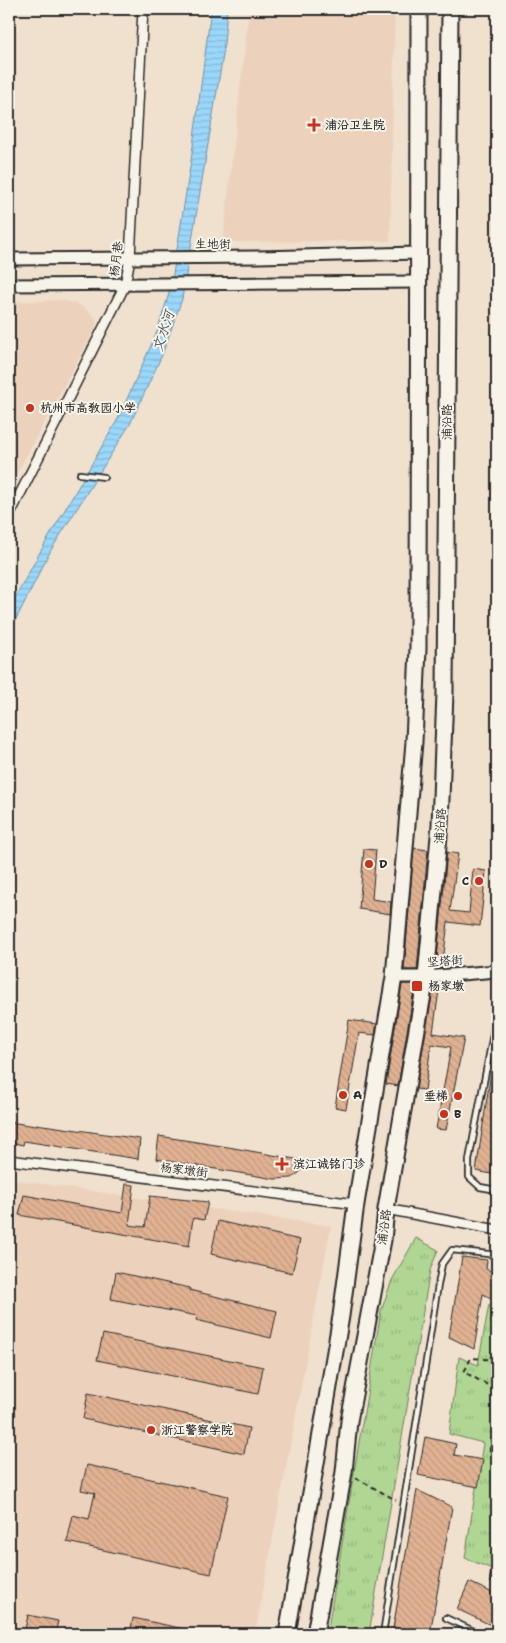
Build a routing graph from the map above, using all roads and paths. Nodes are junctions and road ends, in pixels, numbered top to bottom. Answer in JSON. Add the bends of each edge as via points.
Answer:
{"nodes":[{"id":1,"x":143,"y":9,"type":"edge"},
{"id":2,"x":419,"y":9,"type":"edge"},
{"id":3,"x":450,"y":9,"type":"edge"},
{"id":4,"x":418,"y":253,"type":"junction"},
{"id":5,"x":130,"y":258,"type":"junction"},
{"id":6,"x":9,"y":259,"type":"edge"},
{"id":7,"x":418,"y":282,"type":"junction"},
{"id":8,"x":125,"y":285,"type":"junction"},
{"id":9,"x":9,"y":286,"type":"edge"},
{"id":10,"x":80,"y":474,"type":"dead end"},
{"id":11,"x":104,"y":477,"type":"dead end"},
{"id":12,"x":9,"y":516,"type":"edge"},
{"id":13,"x":497,"y":971,"type":"edge"},
{"id":14,"x":394,"y":977,"type":"junction"},
{"id":15,"x":426,"y":977,"type":"junction"},
{"id":16,"x":497,"y":1026,"type":"edge"},
{"id":17,"x":487,"y":1067,"type":"junction"},
{"id":18,"x":497,"y":1069,"type":"edge"},
{"id":19,"x":9,"y":1160,"type":"edge"},
{"id":20,"x":497,"y":1190,"type":"edge"},
{"id":21,"x":356,"y":1204,"type":"junction"},
{"id":22,"x":386,"y":1209,"type":"junction"},
{"id":23,"x":497,"y":1230,"type":"edge"},
{"id":24,"x":497,"y":1255,"type":"edge"},
{"id":25,"x":491,"y":1320,"type":"dead end"},
{"id":26,"x":497,"y":1334,"type":"edge"},
{"id":27,"x":497,"y":1360,"type":"edge"},
{"id":28,"x":497,"y":1390,"type":"edge"},
{"id":29,"x":497,"y":1410,"type":"edge"},
{"id":30,"x":497,"y":1456,"type":"edge"},
{"id":31,"x":344,"y":1472,"type":"junction"},
{"id":32,"x":402,"y":1503,"type":"junction"},
{"id":33,"x":497,"y":1559,"type":"edge"},
{"id":34,"x":497,"y":1581,"type":"edge"},
{"id":35,"x":446,"y":1618,"type":"dead end"},
{"id":36,"x":287,"y":1634,"type":"edge"},
{"id":37,"x":315,"y":1634,"type":"edge"},
{"id":38,"x":383,"y":1634,"type":"edge"},
{"id":39,"x":480,"y":1634,"type":"edge"}],
"edges":[{"from":1,"to":5,"type":"street","name":"杨月巷"},
{"from":2,"to":4,"type":"main road"},
{"from":3,"to":15,"type":"main road","name":"浦沿路","via":[[445,693],[440,825]]},
{"from":4,"to":5,"type":"street","name":"生地街"},
{"from":4,"to":7,"type":"main road"},
{"from":5,"to":6,"type":"street","name":"生地街"},
{"from":5,"to":8,"type":"street","name":"杨月巷"},
{"from":7,"to":8,"type":"street"},
{"from":7,"to":14,"type":"main road","via":[[418,648],[414,742]]},
{"from":8,"to":9,"type":"street"},
{"from":8,"to":12,"type":"street","name":"杨月巷"},
{"from":10,"to":11,"type":"lane"},
{"from":13,"to":15,"type":"street","name":"坚塔街"},
{"from":14,"to":15,"type":"street","name":"坚塔街"},
{"from":14,"to":21,"type":"main road"},
{"from":15,"to":22,"type":"main road","name":"浦沿路"},
{"from":16,"to":17,"type":"lane"},
{"from":17,"to":18,"type":"lane"},
{"from":17,"to":20,"type":"lane","via":[[469,1160],[469,1177],[480,1188]]},
{"from":19,"to":21,"type":"street","name":"杨家墩街"},
{"from":21,"to":36,"type":"main road","via":[[341,1316]]},
{"from":22,"to":23,"type":"street"},
{"from":22,"to":31,"type":"main road","name":"浦沿路","via":[[349,1421]]},
{"from":24,"to":32,"type":"lane","via":[[452,1250],[442,1264]]},
{"from":25,"to":26,"type":"path"},
{"from":27,"to":28,"type":"path","via":[[471,1358],[464,1372]]},
{"from":29,"to":30,"type":"path","via":[[489,1454]]},
{"from":31,"to":32,"type":"path"},
{"from":31,"to":37,"type":"main road","name":"浦沿路"},
{"from":32,"to":38,"type":"lane"},
{"from":33,"to":34,"type":"lane","via":[[493,1579]]},
{"from":35,"to":39,"type":"lane"}]}
